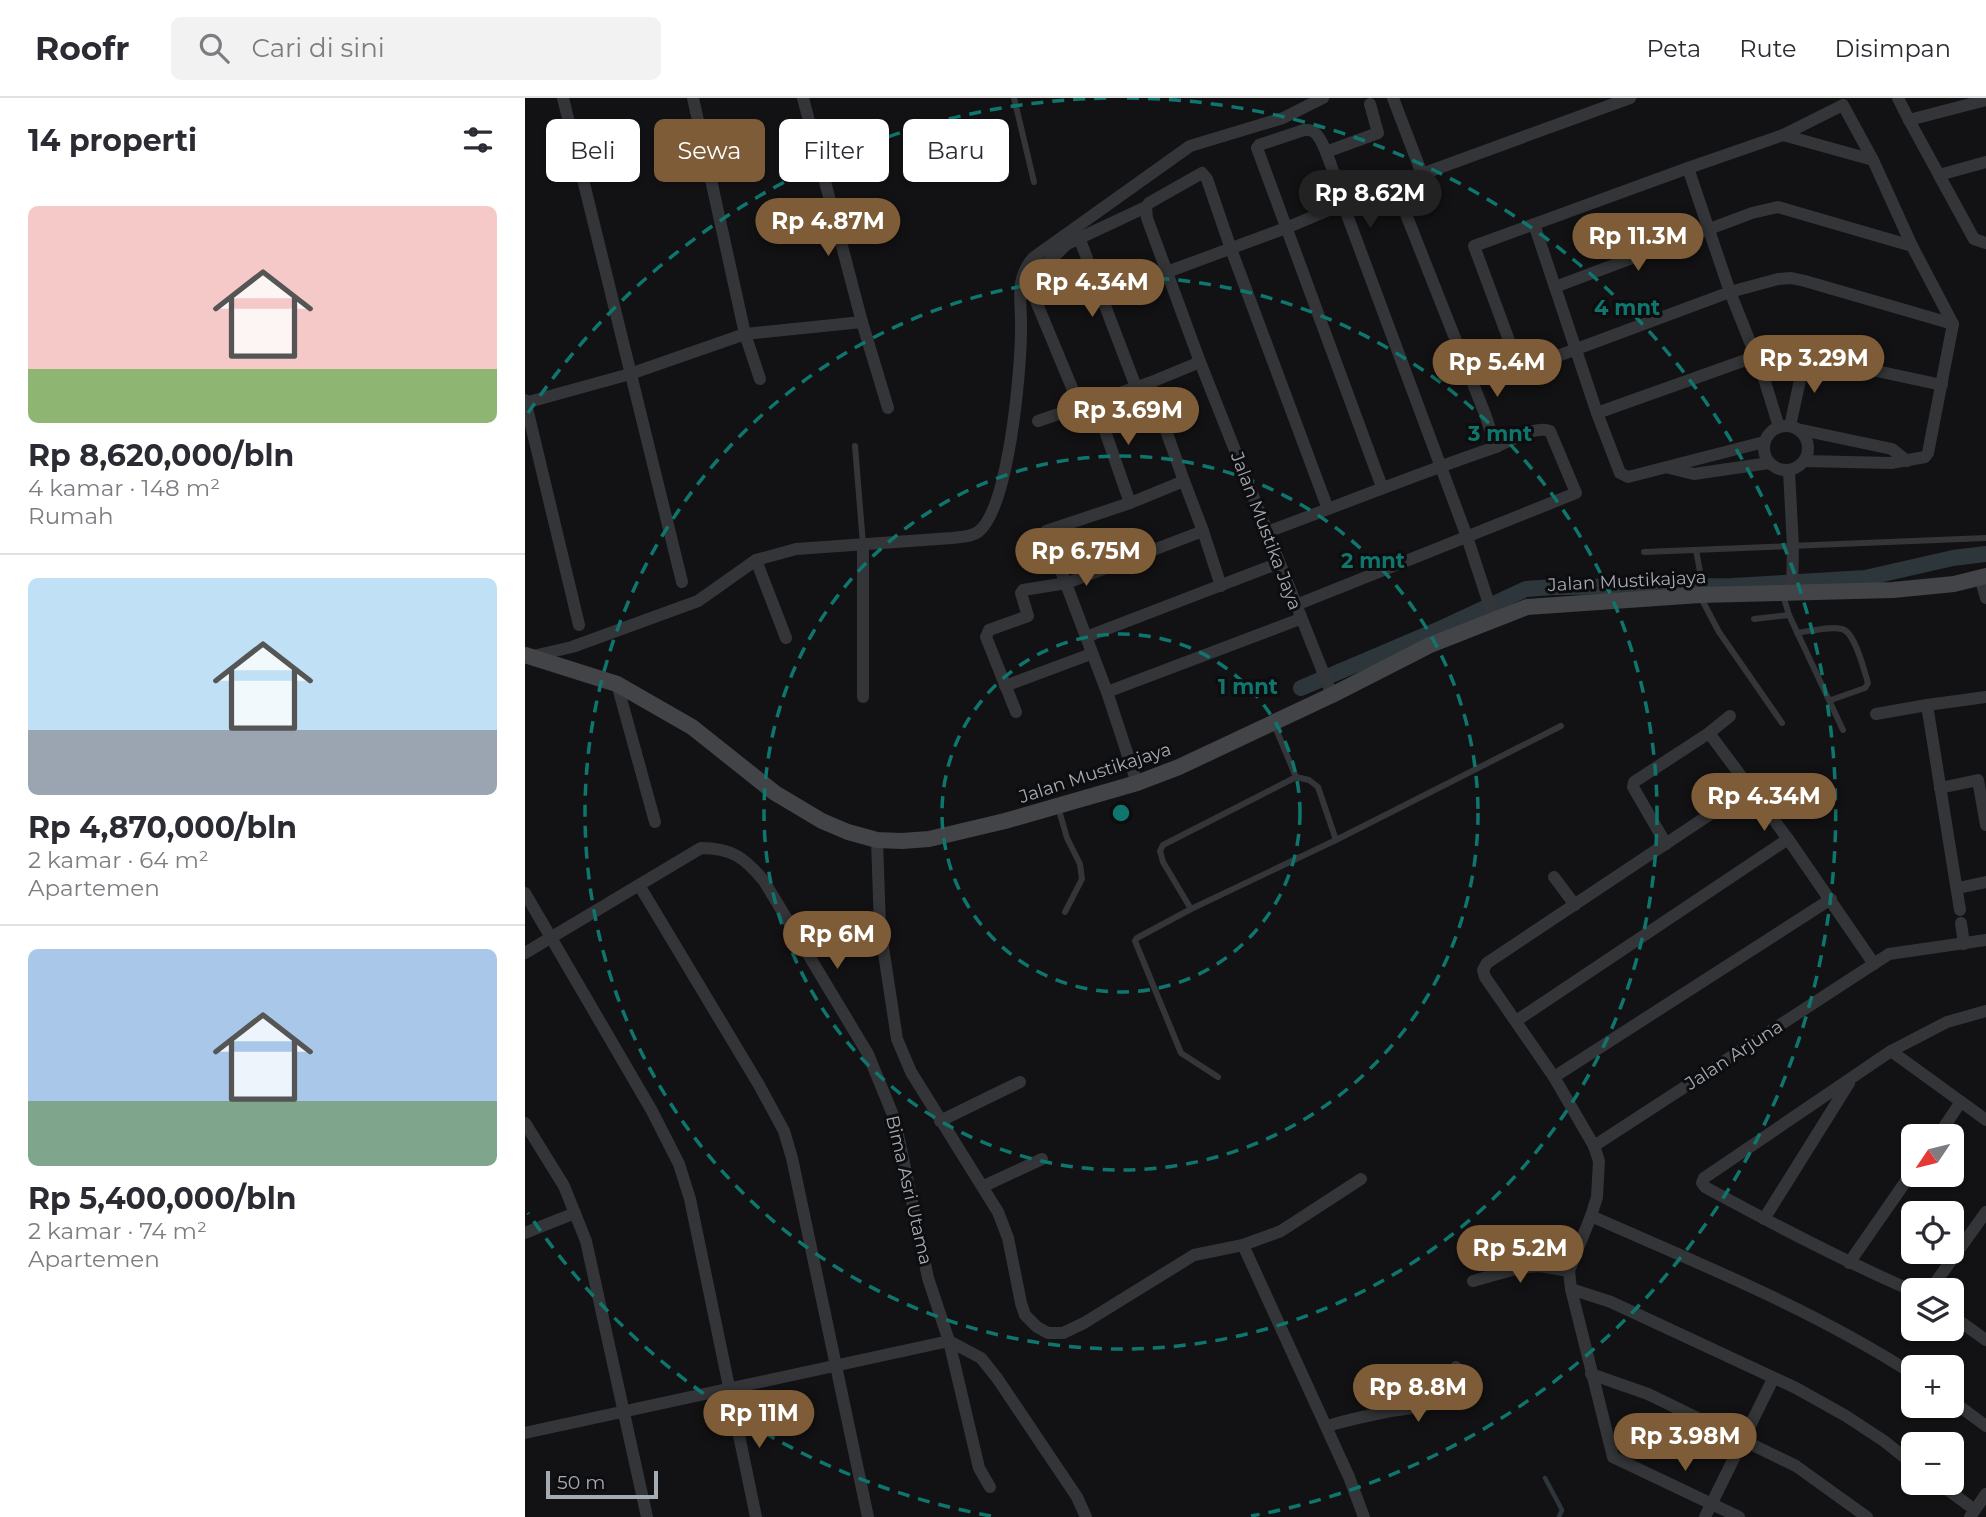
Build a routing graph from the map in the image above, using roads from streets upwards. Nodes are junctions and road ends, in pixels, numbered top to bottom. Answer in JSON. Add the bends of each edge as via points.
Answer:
{"nodes":[{"id":1,"x":563,"y":98,"type":"edge"},
{"id":2,"x":693,"y":98,"type":"edge"},
{"id":3,"x":803,"y":98,"type":"edge"},
{"id":4,"x":1323,"y":98,"type":"edge"},
{"id":5,"x":1393,"y":98,"type":"edge"},
{"id":6,"x":1630,"y":98,"type":"edge"},
{"id":7,"x":1898,"y":98,"type":"edge"},
{"id":8,"x":1986,"y":100,"type":"edge"},
{"id":9,"x":1841,"y":101,"type":"edge"},
{"id":10,"x":1370,"y":104,"type":"dead end"},
{"id":11,"x":1909,"y":120,"type":"junction"},
{"id":12,"x":1783,"y":135,"type":"junction"},
{"id":13,"x":1326,"y":152,"type":"junction"},
{"id":14,"x":1873,"y":160,"type":"junction"},
{"id":15,"x":1986,"y":162,"type":"edge"},
{"id":16,"x":1688,"y":168,"type":"junction"},
{"id":17,"x":1939,"y":175,"type":"junction"},
{"id":18,"x":1135,"y":185,"type":"junction"},
{"id":19,"x":1343,"y":204,"type":"junction"},
{"id":20,"x":1148,"y":205,"type":"junction"},
{"id":21,"x":1534,"y":224,"type":"junction"},
{"id":22,"x":1286,"y":229,"type":"junction"},
{"id":23,"x":1710,"y":229,"type":"junction"},
{"id":24,"x":1080,"y":240,"type":"junction"},
{"id":25,"x":1986,"y":243,"type":"edge"},
{"id":26,"x":1912,"y":246,"type":"junction"},
{"id":27,"x":1231,"y":249,"type":"junction"},
{"id":28,"x":1167,"y":272,"type":"junction"},
{"id":29,"x":1555,"y":287,"type":"junction"},
{"id":30,"x":1730,"y":292,"type":"junction"},
{"id":31,"x":862,"y":323,"type":"junction"},
{"id":32,"x":1953,"y":324,"type":"junction"},
{"id":33,"x":744,"y":334,"type":"junction"},
{"id":34,"x":1575,"y":348,"type":"junction"},
{"id":35,"x":1757,"y":356,"type":"junction"},
{"id":36,"x":1805,"y":357,"type":"junction"},
{"id":37,"x":1200,"y":362,"type":"junction"},
{"id":38,"x":630,"y":374,"type":"junction"},
{"id":39,"x":760,"y":379,"type":"dead end"},
{"id":40,"x":1149,"y":383,"type":"junction"},
{"id":41,"x":1942,"y":385,"type":"junction"},
{"id":42,"x":1136,"y":387,"type":"junction"},
{"id":43,"x":525,"y":402,"type":"edge"},
{"id":44,"x":1095,"y":402,"type":"junction"},
{"id":45,"x":1080,"y":407,"type":"junction"},
{"id":46,"x":888,"y":408,"type":"dead end"},
{"id":47,"x":1597,"y":413,"type":"junction"},
{"id":48,"x":1038,"y":421,"type":"dead end"},
{"id":49,"x":1789,"y":427,"type":"junction"},
{"id":50,"x":1764,"y":442,"type":"junction"},
{"id":51,"x":1496,"y":447,"type":"junction"},
{"id":52,"x":1804,"y":461,"type":"junction"},
{"id":53,"x":1907,"y":461,"type":"junction"},
{"id":54,"x":1769,"y":463,"type":"junction"},
{"id":55,"x":1668,"y":468,"type":"junction"},
{"id":56,"x":1440,"y":469,"type":"junction"},
{"id":57,"x":1789,"y":471,"type":"junction"},
{"id":58,"x":1184,"y":481,"type":"junction"},
{"id":59,"x":1382,"y":487,"type":"junction"},
{"id":60,"x":1130,"y":503,"type":"junction"},
{"id":61,"x":1328,"y":509,"type":"junction"},
{"id":62,"x":1203,"y":531,"type":"junction"},
{"id":63,"x":1267,"y":532,"type":"junction"},
{"id":64,"x":1467,"y":537,"type":"junction"},
{"id":65,"x":863,"y":544,"type":"junction"},
{"id":66,"x":756,"y":560,"type":"junction"},
{"id":67,"x":1279,"y":563,"type":"junction"},
{"id":68,"x":1983,"y":576,"type":"edge"},
{"id":69,"x":682,"y":582,"type":"dead end"},
{"id":70,"x":1067,"y":583,"type":"junction"},
{"id":71,"x":1221,"y":586,"type":"junction"},
{"id":72,"x":1787,"y":593,"type":"junction"},
{"id":73,"x":1986,"y":598,"type":"edge"},
{"id":74,"x":1296,"y":605,"type":"junction"},
{"id":75,"x":1300,"y":619,"type":"junction"},
{"id":76,"x":1494,"y":619,"type":"junction"},
{"id":77,"x":579,"y":625,"type":"dead end"},
{"id":78,"x":1086,"y":637,"type":"junction"},
{"id":79,"x":786,"y":638,"type":"dead end"},
{"id":80,"x":1091,"y":654,"type":"junction"},
{"id":81,"x":529,"y":656,"type":"edge"},
{"id":82,"x":617,"y":684,"type":"junction"},
{"id":83,"x":1005,"y":686,"type":"junction"},
{"id":84,"x":1107,"y":692,"type":"junction"},
{"id":85,"x":1332,"y":695,"type":"junction"},
{"id":86,"x":863,"y":697,"type":"dead end"},
{"id":87,"x":1986,"y":697,"type":"edge"},
{"id":88,"x":1927,"y":705,"type":"junction"},
{"id":89,"x":1016,"y":712,"type":"dead end"},
{"id":90,"x":1876,"y":714,"type":"dead end"},
{"id":91,"x":1730,"y":716,"type":"dead end"},
{"id":92,"x":1709,"y":733,"type":"junction"},
{"id":93,"x":1982,"y":779,"type":"edge"},
{"id":94,"x":1137,"y":783,"type":"junction"},
{"id":95,"x":1751,"y":787,"type":"junction"},
{"id":96,"x":1940,"y":788,"type":"junction"},
{"id":97,"x":655,"y":822,"type":"dead end"},
{"id":98,"x":1986,"y":825,"type":"edge"},
{"id":99,"x":1789,"y":839,"type":"junction"},
{"id":100,"x":877,"y":840,"type":"junction"},
{"id":101,"x":1667,"y":844,"type":"junction"},
{"id":102,"x":1554,"y":877,"type":"dead end"},
{"id":103,"x":1986,"y":882,"type":"edge"},
{"id":104,"x":639,"y":885,"type":"junction"},
{"id":105,"x":1958,"y":888,"type":"junction"},
{"id":106,"x":525,"y":892,"type":"edge"},
{"id":107,"x":1831,"y":899,"type":"junction"},
{"id":108,"x":1575,"y":905,"type":"junction"},
{"id":109,"x":551,"y":936,"type":"junction"},
{"id":110,"x":1986,"y":940,"type":"edge"},
{"id":111,"x":1964,"y":944,"type":"junction"},
{"id":112,"x":525,"y":953,"type":"edge"},
{"id":113,"x":1874,"y":964,"type":"junction"},
{"id":114,"x":1986,"y":1011,"type":"edge"},
{"id":115,"x":1517,"y":1021,"type":"junction"},
{"id":116,"x":1891,"y":1051,"type":"junction"},
{"id":117,"x":1555,"y":1077,"type":"junction"},
{"id":118,"x":1852,"y":1078,"type":"junction"},
{"id":119,"x":1020,"y":1082,"type":"dead end"},
{"id":120,"x":1960,"y":1103,"type":"junction"},
{"id":121,"x":1986,"y":1120,"type":"edge"},
{"id":122,"x":940,"y":1121,"type":"junction"},
{"id":123,"x":525,"y":1123,"type":"edge"},
{"id":124,"x":1946,"y":1124,"type":"edge"},
{"id":125,"x":1594,"y":1146,"type":"junction"},
{"id":126,"x":1042,"y":1158,"type":"dead end"},
{"id":127,"x":1361,"y":1179,"type":"dead end"},
{"id":128,"x":984,"y":1186,"type":"junction"},
{"id":129,"x":1902,"y":1187,"type":"edge"},
{"id":130,"x":1986,"y":1212,"type":"edge"},
{"id":131,"x":575,"y":1213,"type":"junction"},
{"id":132,"x":1591,"y":1216,"type":"junction"},
{"id":133,"x":1763,"y":1219,"type":"junction"},
{"id":134,"x":525,"y":1233,"type":"edge"},
{"id":135,"x":1243,"y":1245,"type":"junction"},
{"id":136,"x":1849,"y":1263,"type":"junction"},
{"id":137,"x":1569,"y":1271,"type":"junction"},
{"id":138,"x":1939,"y":1278,"type":"edge"},
{"id":139,"x":1473,"y":1281,"type":"dead end"},
{"id":140,"x":1901,"y":1286,"type":"edge"},
{"id":141,"x":1571,"y":1289,"type":"junction"},
{"id":142,"x":1964,"y":1324,"type":"edge"},
{"id":143,"x":1986,"y":1340,"type":"edge"},
{"id":144,"x":949,"y":1341,"type":"junction"},
{"id":145,"x":834,"y":1366,"type":"junction"},
{"id":146,"x":1901,"y":1366,"type":"edge"},
{"id":147,"x":1456,"y":1367,"type":"dead end"},
{"id":148,"x":1591,"y":1374,"type":"junction"},
{"id":149,"x":1773,"y":1380,"type":"junction"},
{"id":150,"x":729,"y":1389,"type":"junction"},
{"id":151,"x":1964,"y":1410,"type":"edge"},
{"id":152,"x":624,"y":1412,"type":"junction"},
{"id":153,"x":1327,"y":1426,"type":"junction"},
{"id":154,"x":1986,"y":1426,"type":"edge"},
{"id":155,"x":525,"y":1433,"type":"edge"},
{"id":156,"x":1744,"y":1440,"type":"junction"},
{"id":157,"x":1901,"y":1454,"type":"edge"},
{"id":158,"x":990,"y":1487,"type":"dead end"},
{"id":159,"x":1986,"y":1494,"type":"edge"},
{"id":160,"x":1951,"y":1495,"type":"edge"},
{"id":161,"x":1711,"y":1503,"type":"junction"},
{"id":162,"x":1972,"y":1514,"type":"edge"},
{"id":163,"x":647,"y":1517,"type":"edge"},
{"id":164,"x":756,"y":1517,"type":"edge"},
{"id":165,"x":868,"y":1517,"type":"edge"},
{"id":166,"x":1086,"y":1517,"type":"edge"},
{"id":167,"x":1364,"y":1517,"type":"edge"},
{"id":168,"x":1705,"y":1517,"type":"edge"},
{"id":169,"x":1739,"y":1517,"type":"edge"},
{"id":170,"x":1867,"y":1517,"type":"edge"}],
"edges":[{"from":1,"to":38,"type":"street"},
{"from":2,"to":33,"type":"street"},
{"from":3,"to":31,"type":"street"},
{"from":4,"to":18,"type":"street","via":[[1283,118],[1190,146]]},
{"from":5,"to":6,"type":"street","via":[[1422,174]]},
{"from":7,"to":11,"type":"street"},
{"from":8,"to":11,"type":"street"},
{"from":9,"to":12,"type":"street"},
{"from":9,"to":14,"type":"street"},
{"from":10,"to":13,"type":"street","via":[[1379,132]]},
{"from":11,"to":17,"type":"street"},
{"from":12,"to":14,"type":"street"},
{"from":12,"to":16,"type":"street"},
{"from":13,"to":19,"type":"street"},
{"from":13,"to":22,"type":"street","via":[[1317,134],[1307,129],[1257,146]]},
{"from":14,"to":26,"type":"street"},
{"from":15,"to":17,"type":"street"},
{"from":16,"to":21,"type":"street"},
{"from":16,"to":23,"type":"street"},
{"from":17,"to":25,"type":"street","via":[[1974,239]]},
{"from":18,"to":20,"type":"street"},
{"from":18,"to":65,"type":"street","via":[[1023,269],[1014,429],[985,524],[964,537]]},
{"from":19,"to":22,"type":"street"},
{"from":19,"to":51,"type":"street","via":[[1396,189]]},
{"from":19,"to":56,"type":"street"},
{"from":20,"to":24,"type":"street"},
{"from":20,"to":27,"type":"street","via":[[1204,174]]},
{"from":20,"to":28,"type":"street","name":"Jalan Mustika Jaya","via":[[1147,218]]},
{"from":21,"to":29,"type":"street"},
{"from":21,"to":34,"type":"street","via":[[1473,249],[1520,370]]},
{"from":22,"to":27,"type":"street"},
{"from":22,"to":59,"type":"street"},
{"from":23,"to":26,"type":"street","via":[[1778,207]]},
{"from":23,"to":29,"type":"street"},
{"from":23,"to":30,"type":"street"},
{"from":24,"to":42,"type":"street"},
{"from":24,"to":45,"type":"street","via":[[1067,244],[1028,282]]},
{"from":26,"to":32,"type":"street"},
{"from":27,"to":28,"type":"street"},
{"from":27,"to":61,"type":"street"},
{"from":28,"to":37,"type":"street","name":"Jalan Mustika Jaya"},
{"from":29,"to":34,"type":"street"},
{"from":30,"to":32,"type":"street","via":[[1791,278]]},
{"from":30,"to":34,"type":"street"},
{"from":30,"to":35,"type":"street"},
{"from":31,"to":33,"type":"street"},
{"from":31,"to":46,"type":"street"},
{"from":32,"to":41,"type":"street"},
{"from":33,"to":38,"type":"street"},
{"from":33,"to":39,"type":"street"},
{"from":34,"to":47,"type":"street"},
{"from":35,"to":36,"type":"street"},
{"from":35,"to":47,"type":"street"},
{"from":35,"to":49,"type":"street"},
{"from":36,"to":41,"type":"street"},
{"from":36,"to":49,"type":"street"},
{"from":37,"to":40,"type":"street"},
{"from":37,"to":63,"type":"street","name":"Jalan Mustika Jaya"},
{"from":38,"to":43,"type":"street"},
{"from":38,"to":69,"type":"street"},
{"from":40,"to":42,"type":"street"},
{"from":40,"to":58,"type":"street"},
{"from":41,"to":53,"type":"street","via":[[1928,453]]},
{"from":42,"to":44,"type":"street"},
{"from":43,"to":77,"type":"street"},
{"from":44,"to":45,"type":"street"},
{"from":44,"to":60,"type":"street"},
{"from":45,"to":48,"type":"street"},
{"from":47,"to":55,"type":"street","via":[[1623,476]]},
{"from":49,"to":50,"type":"street","via":[[1769,433]]},
{"from":49,"to":52,"type":"street","via":[[1808,444]]},
{"from":49,"to":53,"type":"street","via":[[1892,449]]},
{"from":50,"to":54,"type":"street"},
{"from":50,"to":55,"type":"street"},
{"from":51,"to":56,"type":"street"},
{"from":51,"to":64,"type":"street","via":[[1537,431],[1550,431],[1576,493]]},
{"from":52,"to":53,"type":"street"},
{"from":52,"to":57,"type":"street"},
{"from":54,"to":55,"type":"street","via":[[1694,474]]},
{"from":54,"to":57,"type":"street"},
{"from":56,"to":59,"type":"street"},
{"from":56,"to":64,"type":"street"},
{"from":57,"to":72,"type":"street","via":[[1793,547]]},
{"from":58,"to":60,"type":"street"},
{"from":58,"to":62,"type":"street"},
{"from":59,"to":61,"type":"street"},
{"from":60,"to":70,"type":"street","via":[[1045,531]]},
{"from":61,"to":63,"type":"street"},
{"from":62,"to":70,"type":"street"},
{"from":62,"to":71,"type":"street"},
{"from":63,"to":67,"type":"street","name":"Jalan Mustika Jaya"},
{"from":64,"to":74,"type":"street"},
{"from":64,"to":76,"type":"street"},
{"from":65,"to":66,"type":"street","via":[[796,549]]},
{"from":65,"to":86,"type":"street"},
{"from":66,"to":79,"type":"street"},
{"from":66,"to":81,"type":"street","via":[[698,601],[572,647]]},
{"from":67,"to":71,"type":"street"},
{"from":67,"to":74,"type":"street","name":"Jalan Mustika Jaya"},
{"from":68,"to":72,"type":"main road","name":"Jalan Mustikajaya","via":[[1893,590]]},
{"from":68,"to":73,"type":"street"},
{"from":70,"to":78,"type":"street"},
{"from":70,"to":83,"type":"street","via":[[1023,590],[1028,616],[989,630],[986,637]]},
{"from":71,"to":78,"type":"street"},
{"from":72,"to":76,"type":"main road","name":"Jalan Mustikajaya","via":[[1527,607]]},
{"from":74,"to":75,"type":"street","name":"Jalan Mustika Jaya"},
{"from":75,"to":84,"type":"street"},
{"from":75,"to":85,"type":"street","name":"Jalan Mustika Jaya"},
{"from":76,"to":85,"type":"main road","name":"Jalan Mustikajaya","via":[[1430,645]]},
{"from":78,"to":80,"type":"street"},
{"from":80,"to":83,"type":"street"},
{"from":80,"to":84,"type":"street"},
{"from":81,"to":82,"type":"main road","name":"Jalan Mustikajaya"},
{"from":82,"to":97,"type":"street"},
{"from":82,"to":100,"type":"main road","name":"Jalan Mustikajaya","via":[[692,727],[794,806],[839,829]]},
{"from":83,"to":89,"type":"street"},
{"from":84,"to":94,"type":"street"},
{"from":85,"to":94,"type":"main road","name":"Jalan Mustikajaya"},
{"from":87,"to":88,"type":"street"},
{"from":88,"to":90,"type":"street"},
{"from":88,"to":96,"type":"street"},
{"from":91,"to":92,"type":"street"},
{"from":92,"to":95,"type":"street"},
{"from":92,"to":101,"type":"street","via":[[1634,782]]},
{"from":93,"to":96,"type":"street"},
{"from":93,"to":98,"type":"street"},
{"from":94,"to":100,"type":"main road","name":"Jalan Mustikajaya","via":[[929,839]]},
{"from":95,"to":99,"type":"street"},
{"from":95,"to":101,"type":"street"},
{"from":96,"to":105,"type":"street"},
{"from":99,"to":107,"type":"street"},
{"from":99,"to":115,"type":"street"},
{"from":100,"to":122,"type":"street","via":[[880,927],[897,1040]]},
{"from":101,"to":108,"type":"street"},
{"from":102,"to":108,"type":"street"},
{"from":103,"to":105,"type":"street"},
{"from":104,"to":109,"type":"street","name":"Bima Asri Utama"},
{"from":104,"to":144,"type":"street","name":"Bima Asri Utama","via":[[701,848],[736,854],[764,881],[868,1054],[885,1094],[895,1120],[928,1278]]},
{"from":104,"to":145,"type":"street","via":[[783,1131]]},
{"from":105,"to":111,"type":"street"},
{"from":106,"to":109,"type":"street"},
{"from":107,"to":113,"type":"street"},
{"from":107,"to":117,"type":"street"},
{"from":108,"to":115,"type":"street","via":[[1483,970]]},
{"from":109,"to":112,"type":"street","name":"Bima Asri Utama"},
{"from":109,"to":150,"type":"street","via":[[679,1164]]},
{"from":110,"to":111,"type":"street","name":"Jalan Arjuna"},
{"from":111,"to":113,"type":"street","name":"Jalan Arjuna","via":[[1889,954]]},
{"from":113,"to":125,"type":"street","name":"Jalan Arjuna"},
{"from":114,"to":116,"type":"street","via":[[1947,1022]]},
{"from":115,"to":117,"type":"street"},
{"from":116,"to":118,"type":"street"},
{"from":116,"to":120,"type":"street"},
{"from":117,"to":125,"type":"street"},
{"from":118,"to":133,"type":"street"},
{"from":118,"to":133,"type":"street","via":[[1704,1178],[1705,1186]]},
{"from":119,"to":122,"type":"street"},
{"from":120,"to":121,"type":"street"},
{"from":120,"to":124,"type":"street"},
{"from":122,"to":128,"type":"street"},
{"from":123,"to":131,"type":"street"},
{"from":125,"to":132,"type":"street","via":[[1599,1161]]},
{"from":126,"to":128,"type":"street"},
{"from":127,"to":135,"type":"street","via":[[1281,1231]]},
{"from":128,"to":135,"type":"street","via":[[1008,1238],[1025,1315],[1048,1333],[1063,1333],[1084,1323],[1194,1255]]},
{"from":129,"to":136,"type":"street"},
{"from":130,"to":138,"type":"street"},
{"from":131,"to":134,"type":"street"},
{"from":131,"to":152,"type":"street","via":[[586,1241]]},
{"from":132,"to":137,"type":"street"},
{"from":132,"to":146,"type":"street","via":[[1724,1274]]},
{"from":133,"to":136,"type":"street"},
{"from":135,"to":153,"type":"street"},
{"from":136,"to":140,"type":"street"},
{"from":137,"to":139,"type":"street","via":[[1519,1268]]},
{"from":137,"to":141,"type":"street"},
{"from":141,"to":148,"type":"street"},
{"from":141,"to":149,"type":"street","via":[[1611,1302]]},
{"from":142,"to":143,"type":"street"},
{"from":144,"to":145,"type":"street"},
{"from":144,"to":158,"type":"street","name":"Bima Asri Utama","via":[[979,1468]]},
{"from":144,"to":166,"type":"street","via":[[981,1358],[997,1378]]},
{"from":145,"to":150,"type":"street"},
{"from":145,"to":165,"type":"street"},
{"from":147,"to":153,"type":"street","via":[[1451,1389],[1438,1401]]},
{"from":148,"to":156,"type":"street","via":[[1648,1394]]},
{"from":148,"to":161,"type":"street","via":[[1613,1457]]},
{"from":149,"to":156,"type":"street"},
{"from":149,"to":157,"type":"street","via":[[1846,1416]]},
{"from":150,"to":152,"type":"street"},
{"from":150,"to":164,"type":"street"},
{"from":151,"to":154,"type":"street"},
{"from":152,"to":155,"type":"street"},
{"from":152,"to":163,"type":"street"},
{"from":153,"to":167,"type":"street"},
{"from":156,"to":161,"type":"street"},
{"from":156,"to":170,"type":"street","via":[[1796,1466]]},
{"from":159,"to":162,"type":"street"},
{"from":160,"to":162,"type":"street"},
{"from":161,"to":168,"type":"street"},
{"from":161,"to":169,"type":"street"}]}
